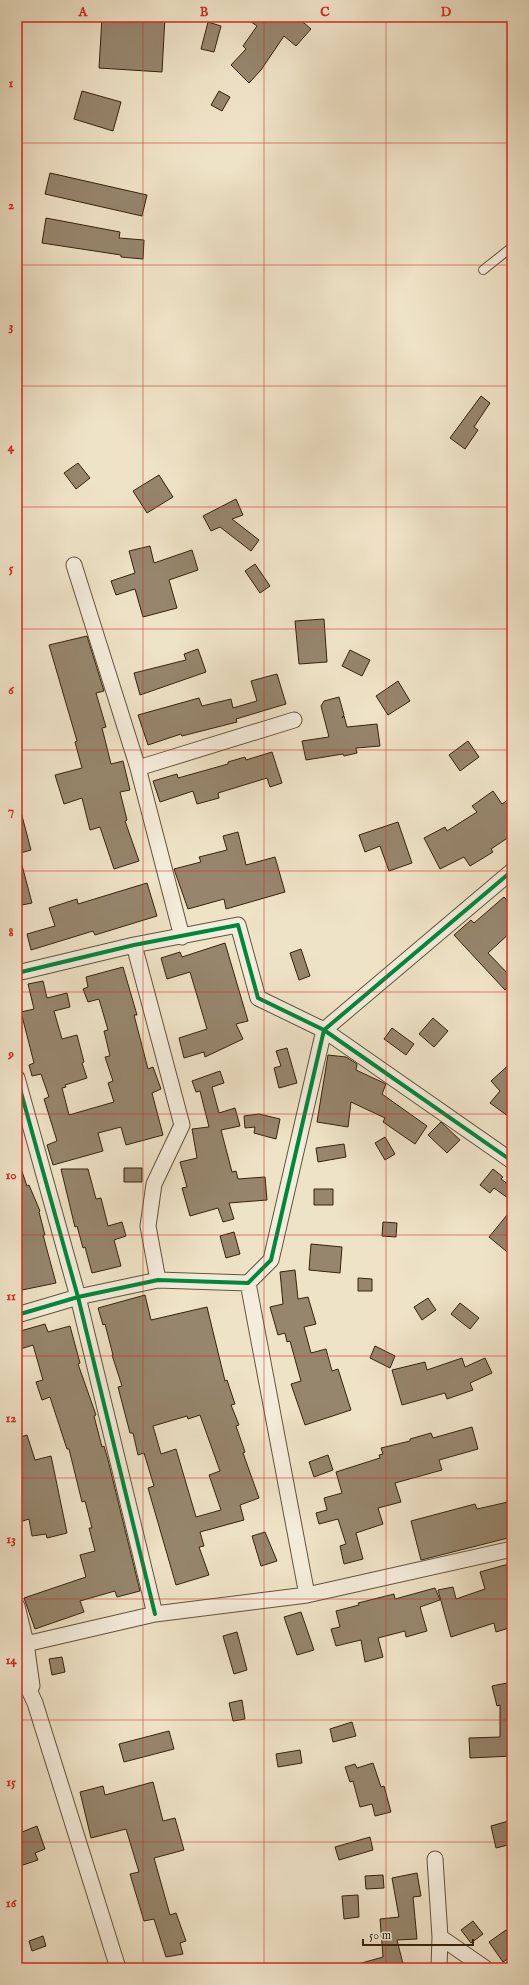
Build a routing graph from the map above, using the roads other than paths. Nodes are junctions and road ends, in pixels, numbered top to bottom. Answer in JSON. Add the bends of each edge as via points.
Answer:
{"nodes":[{"id":1,"x":512,"y":247,"type":"edge"},
{"id":2,"x":483,"y":270,"type":"dead end"},
{"id":3,"x":74,"y":565,"type":"dead end"},
{"id":4,"x":294,"y":720,"type":"dead end"},
{"id":5,"x":138,"y":768,"type":"junction"},
{"id":6,"x":512,"y":871,"type":"edge"},
{"id":7,"x":182,"y":937,"type":"junction"},
{"id":8,"x":134,"y":945,"type":"junction"},
{"id":9,"x":17,"y":973,"type":"edge"},
{"id":10,"x":324,"y":1030,"type":"junction"},
{"id":11,"x":17,"y":1078,"type":"edge"},
{"id":12,"x":512,"y":1161,"type":"edge"},
{"id":13,"x":158,"y":1280,"type":"junction"},
{"id":14,"x":248,"y":1283,"type":"junction"},
{"id":15,"x":78,"y":1297,"type":"junction"},
{"id":16,"x":17,"y":1315,"type":"edge"},
{"id":17,"x":512,"y":1549,"type":"edge"},
{"id":18,"x":308,"y":1595,"type":"junction"},
{"id":19,"x":17,"y":1606,"type":"edge"},
{"id":20,"x":155,"y":1614,"type":"junction"},
{"id":21,"x":22,"y":1645,"type":"edge"},
{"id":22,"x":17,"y":1664,"type":"edge"},
{"id":23,"x":34,"y":1703,"type":"junction"},
{"id":24,"x":435,"y":1859,"type":"dead end"},
{"id":25,"x":440,"y":1937,"type":"junction"},
{"id":26,"x":118,"y":1968,"type":"edge"},
{"id":27,"x":438,"y":1968,"type":"edge"},
{"id":28,"x":485,"y":1968,"type":"edge"}],
"edges":[{"from":1,"to":2,"type":"lane"},
{"from":3,"to":5,"type":"street"},
{"from":4,"to":5,"type":"street"},
{"from":5,"to":7,"type":"street"},
{"from":6,"to":10,"type":"street"},
{"from":7,"to":8,"type":"street"},
{"from":7,"to":10,"type":"street","via":[[238,925],[258,998]]},
{"from":8,"to":9,"type":"street"},
{"from":8,"to":13,"type":"street","via":[[182,1125],[154,1184],[148,1226]]},
{"from":10,"to":12,"type":"street"},
{"from":10,"to":14,"type":"street","via":[[271,1260]]},
{"from":11,"to":15,"type":"street"},
{"from":13,"to":14,"type":"street"},
{"from":13,"to":15,"type":"street"},
{"from":14,"to":18,"type":"street"},
{"from":15,"to":16,"type":"street"},
{"from":15,"to":20,"type":"street"},
{"from":17,"to":18,"type":"street"},
{"from":18,"to":20,"type":"street"},
{"from":19,"to":21,"type":"street"},
{"from":20,"to":21,"type":"street"},
{"from":21,"to":23,"type":"street"},
{"from":22,"to":23,"type":"street"},
{"from":23,"to":26,"type":"street"},
{"from":24,"to":25,"type":"street"},
{"from":25,"to":27,"type":"street"},
{"from":25,"to":28,"type":"street"}]}
